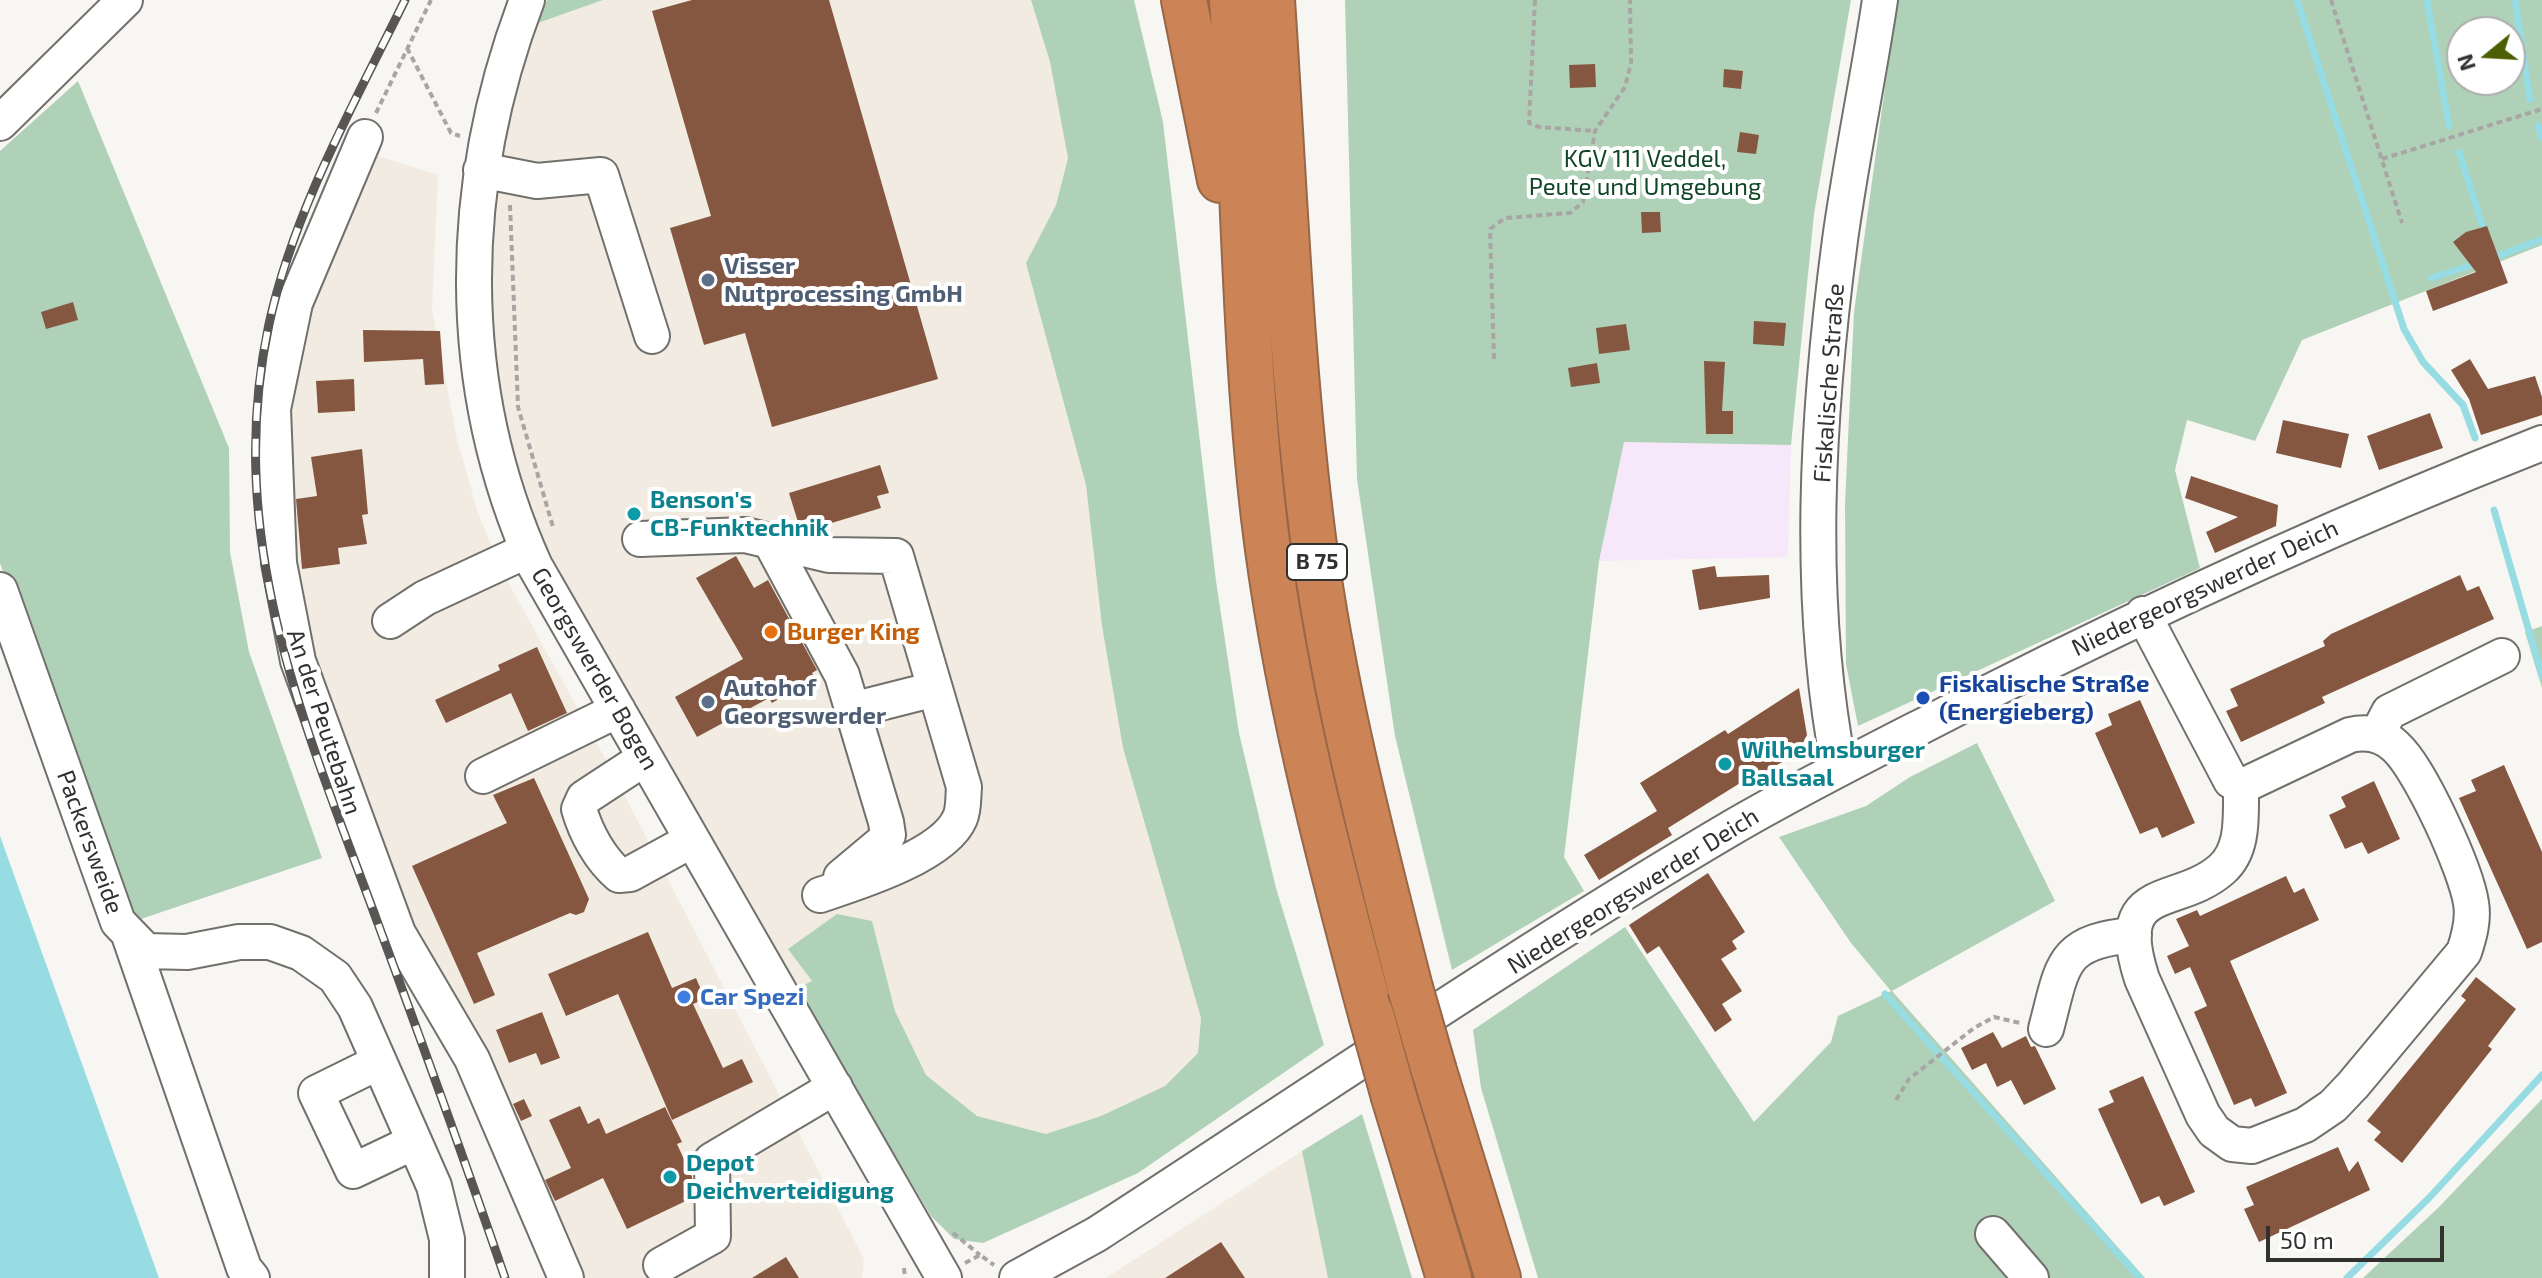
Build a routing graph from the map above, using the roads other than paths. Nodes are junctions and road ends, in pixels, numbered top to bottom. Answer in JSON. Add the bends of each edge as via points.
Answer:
{"nodes":[{"id":1,"x":125,"y":0,"type":"edge"},
{"id":2,"x":527,"y":0,"type":"edge"},
{"id":3,"x":1184,"y":0,"type":"edge"},
{"id":4,"x":1232,"y":0,"type":"edge"},
{"id":5,"x":1272,"y":0,"type":"edge"},
{"id":6,"x":1287,"y":0,"type":"edge"},
{"id":7,"x":1880,"y":0,"type":"edge"},
{"id":8,"x":0,"y":123,"type":"edge"},
{"id":9,"x":1280,"y":128,"type":"junction"},
{"id":10,"x":365,"y":137,"type":"road end"},
{"id":11,"x":496,"y":173,"type":"junction"},
{"id":12,"x":652,"y":336,"type":"dead end"},
{"id":13,"x":1252,"y":392,"type":"junction"},
{"id":14,"x":2542,"y":443,"type":"edge"},
{"id":15,"x":640,"y":539,"type":"dead end"},
{"id":16,"x":770,"y":541,"type":"junction"},
{"id":17,"x":542,"y":543,"type":"junction"},
{"id":18,"x":0,"y":590,"type":"edge"},
{"id":19,"x":2143,"y":614,"type":"junction"},
{"id":20,"x":390,"y":621,"type":"dead end"},
{"id":21,"x":2502,"y":656,"type":"dead end"},
{"id":22,"x":935,"y":689,"type":"junction"},
{"id":23,"x":618,"y":710,"type":"junction"},
{"id":24,"x":852,"y":710,"type":"junction"},
{"id":25,"x":2377,"y":735,"type":"junction"},
{"id":26,"x":645,"y":758,"type":"junction"},
{"id":27,"x":1839,"y":768,"type":"junction"},
{"id":28,"x":483,"y":776,"type":"dead end"},
{"id":29,"x":2241,"y":787,"type":"junction"},
{"id":30,"x":692,"y":840,"type":"junction"},
{"id":31,"x":2134,"y":935,"type":"junction"},
{"id":32,"x":130,"y":938,"type":"junction"},
{"id":33,"x":2046,"y":1029,"type":"road end"},
{"id":34,"x":379,"y":1062,"type":"junction"},
{"id":35,"x":835,"y":1087,"type":"junction"},
{"id":36,"x":414,"y":1142,"type":"junction"},
{"id":37,"x":1993,"y":1234,"type":"dead end"},
{"id":38,"x":661,"y":1265,"type":"dead end"},
{"id":39,"x":956,"y":1270,"type":"edge"},
{"id":40,"x":1006,"y":1272,"type":"edge"},
{"id":41,"x":252,"y":1278,"type":"edge"},
{"id":42,"x":447,"y":1278,"type":"edge"},
{"id":43,"x":566,"y":1278,"type":"edge"},
{"id":44,"x":1449,"y":1278,"type":"edge"},
{"id":45,"x":1498,"y":1278,"type":"edge"},
{"id":46,"x":2031,"y":1278,"type":"edge"}],
"edges":[{"from":1,"to":8,"type":"street"},
{"from":2,"to":11,"type":"street","name":"Georgswerder Bogen","via":[[505,63]]},
{"from":3,"to":13,"type":"highway","number":"B 75","via":[[1215,147]]},
{"from":4,"to":13,"type":"highway","number":"B 75"},
{"from":5,"to":9,"type":"highway"},
{"from":6,"to":9,"type":"highway"},
{"from":7,"to":27,"type":"street","name":"Fiskalische Straße","via":[[1828,356],[1821,633],[1826,702]]},
{"from":9,"to":45,"type":"highway","number":"B 75","bridge":true,"via":[[1303,449],[1317,565],[1349,742],[1410,988]]},
{"from":10,"to":43,"type":"street","name":"An der Peutebahn","via":[[295,303],[285,348],[273,409],[279,563],[298,661],[398,933],[472,1059]]},
{"from":11,"to":12,"type":"street","via":[[537,181],[601,175]]},
{"from":11,"to":17,"type":"street","name":"Georgswerder Bogen","via":[[474,255],[481,394],[505,491]]},
{"from":13,"to":44,"type":"highway","number":"B 75","bridge":true,"via":[[1264,518],[1300,738],[1371,1014]]},
{"from":14,"to":19,"type":"street","name":"Niedergeorgswerder Deich","via":[[2392,502]]},
{"from":15,"to":16,"type":"street","via":[[745,535]]},
{"from":16,"to":22,"type":"street","via":[[829,555],[896,556]]},
{"from":16,"to":24,"type":"street","via":[[842,675]]},
{"from":17,"to":20,"type":"street","via":[[425,598]]},
{"from":17,"to":23,"type":"street","name":"Georgswerder Bogen"},
{"from":18,"to":32,"type":"street","name":"Packersweide","via":[[118,922]]},
{"from":19,"to":27,"type":"street","name":"Niedergeorgswerder Deich"},
{"from":19,"to":29,"type":"street"},
{"from":21,"to":25,"type":"street","via":[[2389,712]]},
{"from":22,"to":24,"type":"street"},
{"from":22,"to":24,"type":"street","via":[[964,787],[961,817],[935,844],[874,876],[820,895],[888,835]]},
{"from":23,"to":26,"type":"street","name":"Georgswerder Bogen"},
{"from":23,"to":28,"type":"street"},
{"from":25,"to":29,"type":"street","via":[[2350,735]]},
{"from":25,"to":31,"type":"street","via":[[2400,751],[2425,792],[2465,881],[2471,931],[2448,974],[2333,1106],[2305,1125],[2252,1146],[2232,1144],[2214,1131],[2142,979]]},
{"from":26,"to":30,"type":"street","name":"Georgswerder Bogen"},
{"from":26,"to":30,"type":"street","via":[[584,798],[579,809],[583,823],[619,875]]},
{"from":27,"to":40,"type":"street","name":"Niedergeorgswerder Deich","via":[[1595,912],[1097,1234]]},
{"from":29,"to":31,"type":"street","via":[[2239,834],[2229,861],[2211,876],[2153,900],[2139,914]]},
{"from":30,"to":35,"type":"street","name":"Georgswerder Bogen"},
{"from":31,"to":33,"type":"street","via":[[2098,938],[2078,950],[2062,971]]},
{"from":32,"to":34,"type":"street","name":"Packersweide","via":[[146,951],[163,954],[255,942],[301,953],[335,977]]},
{"from":32,"to":41,"type":"street","via":[[244,1268]]},
{"from":34,"to":36,"type":"street","name":"Packersweide"},
{"from":34,"to":36,"type":"street","via":[[316,1093],[353,1171]]},
{"from":35,"to":38,"type":"street","via":[[712,1160],[713,1236]]},
{"from":35,"to":39,"type":"street","name":"Georgswerder Bogen"},
{"from":36,"to":42,"type":"street","name":"Packersweide","via":[[443,1211]]},
{"from":37,"to":46,"type":"street"}]}
